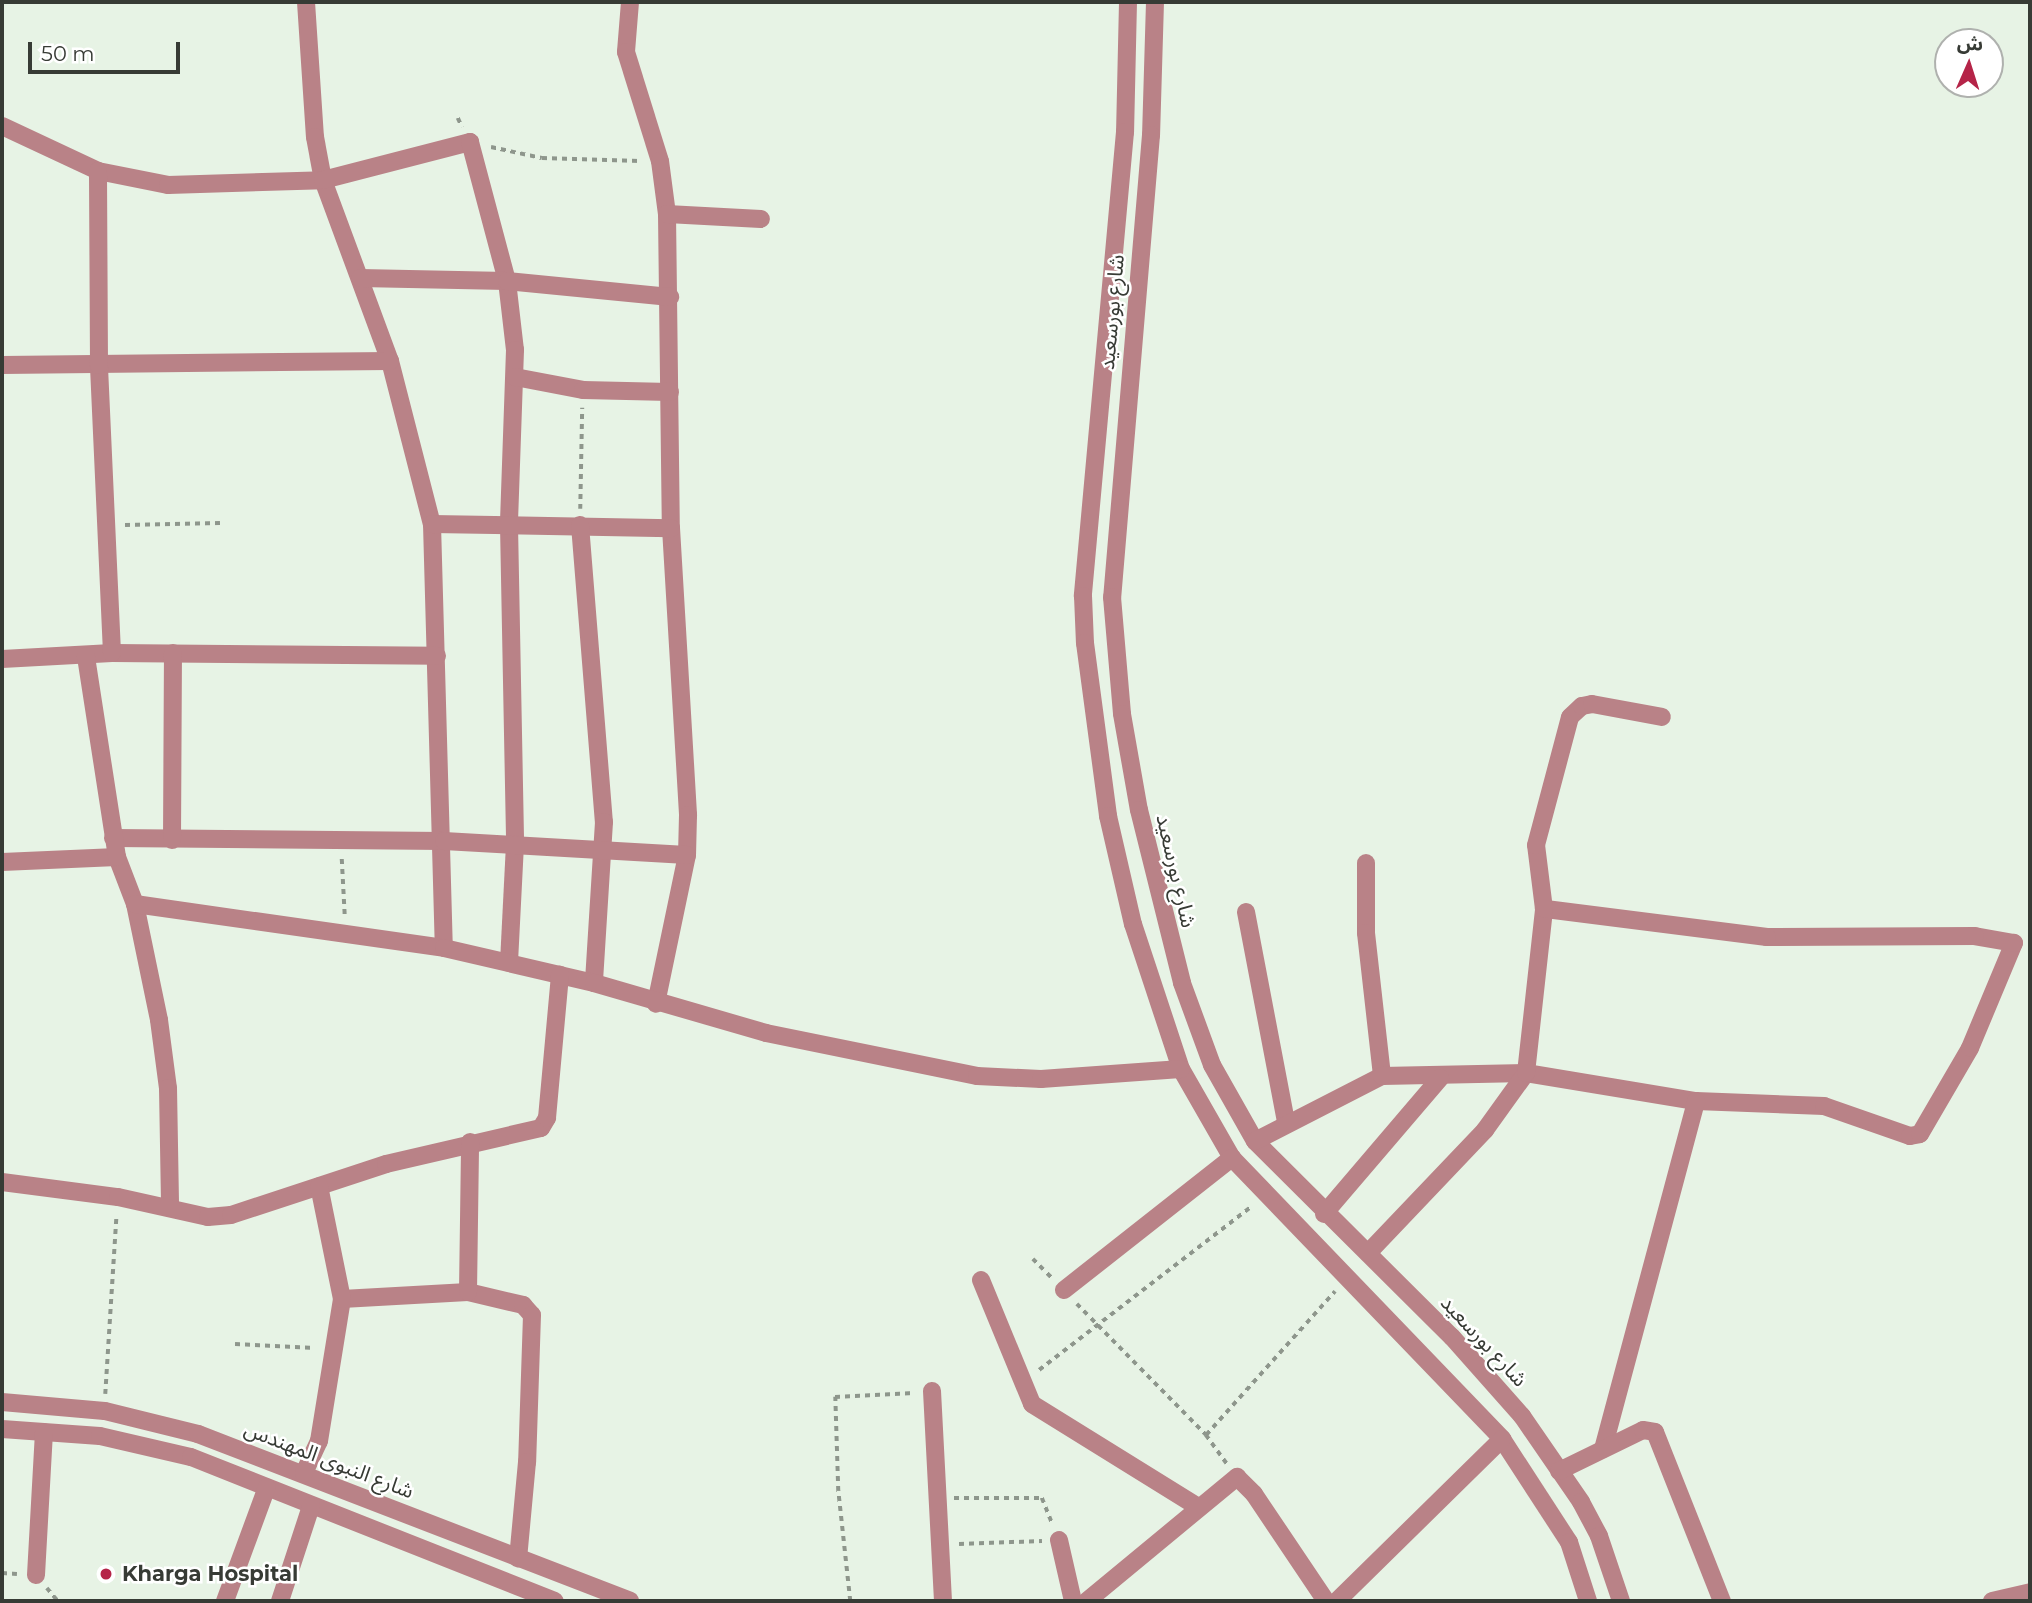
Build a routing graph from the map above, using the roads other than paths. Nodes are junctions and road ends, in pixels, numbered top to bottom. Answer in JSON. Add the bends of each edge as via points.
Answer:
{"nodes":[{"id":1,"x":306,"y":2,"type":"edge"},
{"id":2,"x":630,"y":2,"type":"edge"},
{"id":3,"x":1128,"y":2,"type":"edge"},
{"id":4,"x":1156,"y":2,"type":"edge"},
{"id":5,"x":2,"y":126,"type":"edge"},
{"id":6,"x":98,"y":171,"type":"junction"},
{"id":7,"x":323,"y":180,"type":"junction"},
{"id":8,"x":667,"y":214,"type":"junction"},
{"id":9,"x":761,"y":219,"type":"dead end"},
{"id":10,"x":360,"y":278,"type":"junction"},
{"id":11,"x":507,"y":281,"type":"junction"},
{"id":12,"x":670,"y":297,"type":"junction"},
{"id":13,"x":390,"y":361,"type":"junction"},
{"id":14,"x":2,"y":365,"type":"edge"},
{"id":15,"x":99,"y":365,"type":"junction"},
{"id":16,"x":515,"y":377,"type":"junction"},
{"id":17,"x":670,"y":392,"type":"junction"},
{"id":18,"x":432,"y":524,"type":"junction"},
{"id":19,"x":509,"y":525,"type":"junction"},
{"id":20,"x":580,"y":525,"type":"junction"},
{"id":21,"x":671,"y":528,"type":"junction"},
{"id":22,"x":113,"y":653,"type":"junction"},
{"id":23,"x":173,"y":653,"type":"junction"},
{"id":24,"x":86,"y":656,"type":"junction"},
{"id":25,"x":437,"y":656,"type":"junction"},
{"id":26,"x":2,"y":659,"type":"edge"},
{"id":27,"x":1662,"y":717,"type":"dead end"},
{"id":28,"x":113,"y":838,"type":"junction"},
{"id":29,"x":172,"y":840,"type":"junction"},
{"id":30,"x":444,"y":842,"type":"junction"},
{"id":31,"x":515,"y":844,"type":"junction"},
{"id":32,"x":604,"y":847,"type":"junction"},
{"id":33,"x":687,"y":855,"type":"junction"},
{"id":34,"x":117,"y":857,"type":"junction"},
{"id":35,"x":2,"y":862,"type":"edge"},
{"id":36,"x":1366,"y":863,"type":"dead end"},
{"id":37,"x":135,"y":904,"type":"junction"},
{"id":38,"x":1544,"y":909,"type":"junction"},
{"id":39,"x":1246,"y":912,"type":"dead end"},
{"id":40,"x":444,"y":948,"type":"junction"},
{"id":41,"x":509,"y":963,"type":"junction"},
{"id":42,"x":560,"y":975,"type":"junction"},
{"id":43,"x":594,"y":983,"type":"junction"},
{"id":44,"x":1182,"y":983,"type":"junction"},
{"id":45,"x":1153,"y":991,"type":"junction"},
{"id":46,"x":656,"y":1004,"type":"junction"},
{"id":47,"x":1181,"y":1069,"type":"junction"},
{"id":48,"x":1526,"y":1073,"type":"junction"},
{"id":49,"x":1382,"y":1076,"type":"junction"},
{"id":50,"x":1440,"y":1078,"type":"junction"},
{"id":51,"x":1696,"y":1101,"type":"junction"},
{"id":52,"x":1286,"y":1122,"type":"junction"},
{"id":53,"x":1255,"y":1141,"type":"junction"},
{"id":54,"x":470,"y":1142,"type":"junction"},
{"id":55,"x":1233,"y":1158,"type":"junction"},
{"id":56,"x":2,"y":1182,"type":"edge"},
{"id":57,"x":319,"y":1186,"type":"junction"},
{"id":58,"x":170,"y":1208,"type":"junction"},
{"id":59,"x":1325,"y":1214,"type":"junction"},
{"id":60,"x":1368,"y":1254,"type":"junction"},
{"id":61,"x":981,"y":1280,"type":"dead end"},
{"id":62,"x":1064,"y":1290,"type":"road end"},
{"id":63,"x":468,"y":1293,"type":"junction"},
{"id":64,"x":342,"y":1299,"type":"junction"},
{"id":65,"x":932,"y":1391,"type":"road end"},
{"id":66,"x":2,"y":1402,"type":"edge"},
{"id":67,"x":2,"y":1429,"type":"edge"},
{"id":68,"x":44,"y":1432,"type":"junction"},
{"id":69,"x":1502,"y":1439,"type":"junction"},
{"id":70,"x":1603,"y":1449,"type":"junction"},
{"id":71,"x":1559,"y":1471,"type":"junction"},
{"id":72,"x":304,"y":1473,"type":"junction"},
{"id":73,"x":267,"y":1487,"type":"junction"},
{"id":74,"x":311,"y":1506,"type":"junction"},
{"id":75,"x":1198,"y":1507,"type":"junction"},
{"id":76,"x":1059,"y":1540,"type":"road end"},
{"id":77,"x":518,"y":1559,"type":"junction"},
{"id":78,"x":36,"y":1575,"type":"dead end"},
{"id":79,"x":2030,"y":1592,"type":"edge"},
{"id":80,"x":225,"y":1601,"type":"edge"},
{"id":81,"x":280,"y":1601,"type":"edge"},
{"id":82,"x":554,"y":1601,"type":"edge"},
{"id":83,"x":630,"y":1601,"type":"edge"},
{"id":84,"x":943,"y":1601,"type":"edge"},
{"id":85,"x":1073,"y":1601,"type":"edge"},
{"id":86,"x":1087,"y":1601,"type":"edge"},
{"id":87,"x":1326,"y":1601,"type":"edge"},
{"id":88,"x":1337,"y":1601,"type":"edge"},
{"id":89,"x":1588,"y":1601,"type":"edge"},
{"id":90,"x":1621,"y":1601,"type":"edge"},
{"id":91,"x":1722,"y":1601,"type":"edge"},
{"id":92,"x":1992,"y":1601,"type":"edge"}],
"edges":[{"from":1,"to":7,"type":"street","via":[[315,137]]},
{"from":2,"to":8,"type":"street","via":[[626,52],[660,161]]},
{"from":3,"to":45,"type":"street","name":"شارع بورسعيد","via":[[1125,132],[1083,596],[1108,816]]},
{"from":4,"to":44,"type":"street","name":"شارع بورسعيد","via":[[1151,135],[1112,597],[1122,714],[1139,810]]},
{"from":5,"to":6,"type":"street"},
{"from":6,"to":7,"type":"street","via":[[168,185]]},
{"from":6,"to":15,"type":"street"},
{"from":7,"to":10,"type":"street"},
{"from":7,"to":11,"type":"street","via":[[470,142]]},
{"from":8,"to":9,"type":"street"},
{"from":8,"to":12,"type":"street"},
{"from":10,"to":11,"type":"street"},
{"from":10,"to":13,"type":"street"},
{"from":11,"to":12,"type":"street"},
{"from":11,"to":16,"type":"street"},
{"from":12,"to":17,"type":"street"},
{"from":13,"to":15,"type":"street"},
{"from":13,"to":18,"type":"street"},
{"from":14,"to":15,"type":"street"},
{"from":15,"to":22,"type":"street"},
{"from":16,"to":17,"type":"street","via":[[583,390]]},
{"from":16,"to":19,"type":"street"},
{"from":17,"to":21,"type":"street"},
{"from":18,"to":19,"type":"street"},
{"from":18,"to":25,"type":"street"},
{"from":19,"to":20,"type":"street"},
{"from":19,"to":31,"type":"street"},
{"from":20,"to":21,"type":"street"},
{"from":20,"to":32,"type":"street"},
{"from":21,"to":33,"type":"street"},
{"from":22,"to":23,"type":"street"},
{"from":22,"to":24,"type":"street"},
{"from":23,"to":25,"type":"street"},
{"from":23,"to":29,"type":"street"},
{"from":24,"to":26,"type":"street"},
{"from":24,"to":28,"type":"street"},
{"from":25,"to":30,"type":"street"},
{"from":27,"to":38,"type":"street","via":[[1592,705],[1574,710],[1536,845]]},
{"from":28,"to":29,"type":"street"},
{"from":28,"to":34,"type":"street"},
{"from":29,"to":30,"type":"street"},
{"from":30,"to":31,"type":"street"},
{"from":30,"to":40,"type":"street"},
{"from":31,"to":32,"type":"street"},
{"from":31,"to":41,"type":"street"},
{"from":32,"to":33,"type":"street"},
{"from":32,"to":43,"type":"street"},
{"from":33,"to":46,"type":"street"},
{"from":34,"to":35,"type":"street"},
{"from":34,"to":37,"type":"street"},
{"from":36,"to":49,"type":"street","via":[[1366,933]]},
{"from":37,"to":40,"type":"street"},
{"from":37,"to":58,"type":"street","via":[[164,1055]]},
{"from":38,"to":48,"type":"street"},
{"from":38,"to":51,"type":"street","via":[[1767,937],[1905,934],[1975,936],[2014,943],[1970,1048],[1927,1129],[1920,1134],[1910,1136],[1814,1104]]},
{"from":39,"to":52,"type":"street"},
{"from":40,"to":41,"type":"street"},
{"from":41,"to":42,"type":"street"},
{"from":42,"to":43,"type":"street"},
{"from":42,"to":54,"type":"street","via":[[546,1122],[524,1132]]},
{"from":43,"to":46,"type":"street"},
{"from":44,"to":45,"type":"street"},
{"from":44,"to":53,"type":"street","name":"شارع بورسعيد","via":[[1212,1065]]},
{"from":45,"to":47,"type":"street","name":"شارع بورسعيد"},
{"from":46,"to":47,"type":"street","via":[[766,1033],[977,1076],[1041,1079]]},
{"from":47,"to":55,"type":"street","name":"شارع بورسعيد"},
{"from":48,"to":50,"type":"street"},
{"from":48,"to":51,"type":"street"},
{"from":48,"to":60,"type":"street","via":[[1485,1130]]},
{"from":49,"to":50,"type":"street"},
{"from":49,"to":52,"type":"street"},
{"from":50,"to":59,"type":"street"},
{"from":51,"to":70,"type":"street"},
{"from":52,"to":53,"type":"street"},
{"from":53,"to":59,"type":"street","name":"شارع بورسعيد"},
{"from":54,"to":57,"type":"street"},
{"from":54,"to":63,"type":"street"},
{"from":55,"to":62,"type":"street"},
{"from":55,"to":69,"type":"street","name":"شارع بورسعيد","via":[[1264,1196],[1428,1357]]},
{"from":56,"to":58,"type":"street"},
{"from":57,"to":58,"type":"street","via":[[231,1215],[208,1217]]},
{"from":57,"to":64,"type":"street"},
{"from":59,"to":60,"type":"street","name":"شارع بورسعيد"},
{"from":60,"to":71,"type":"street","name":"شارع بورسعيد","via":[[1489,1376]]},
{"from":61,"to":75,"type":"street","via":[[1021,1384],[1042,1414]]},
{"from":63,"to":64,"type":"street"},
{"from":63,"to":77,"type":"street","via":[[523,1305],[532,1315],[530,1422]]},
{"from":64,"to":72,"type":"street","via":[[338,1349],[319,1441]]},
{"from":65,"to":84,"type":"street"},
{"from":66,"to":72,"type":"street","name":"شارع النبوى المهندس","via":[[105,1411],[198,1434]]},
{"from":67,"to":68,"type":"street"},
{"from":68,"to":73,"type":"street","via":[[146,1444]]},
{"from":68,"to":78,"type":"street"},
{"from":69,"to":88,"type":"street"},
{"from":69,"to":89,"type":"street","name":"شارع بورسعيد","via":[[1569,1542]]},
{"from":70,"to":71,"type":"street"},
{"from":70,"to":91,"type":"street","via":[[1643,1430],[1656,1433]]},
{"from":71,"to":90,"type":"street","name":"شارع بورسعيد","via":[[1599,1536]]},
{"from":72,"to":77,"type":"street","name":"شارع النبوى المهندس"},
{"from":73,"to":74,"type":"street"},
{"from":73,"to":80,"type":"street"},
{"from":74,"to":81,"type":"street"},
{"from":74,"to":82,"type":"street"},
{"from":75,"to":86,"type":"street"},
{"from":75,"to":87,"type":"street","via":[[1237,1477],[1254,1494]]},
{"from":76,"to":85,"type":"street"},
{"from":77,"to":83,"type":"street","name":"شارع النبوى المهندس"},
{"from":79,"to":92,"type":"street"}]}
